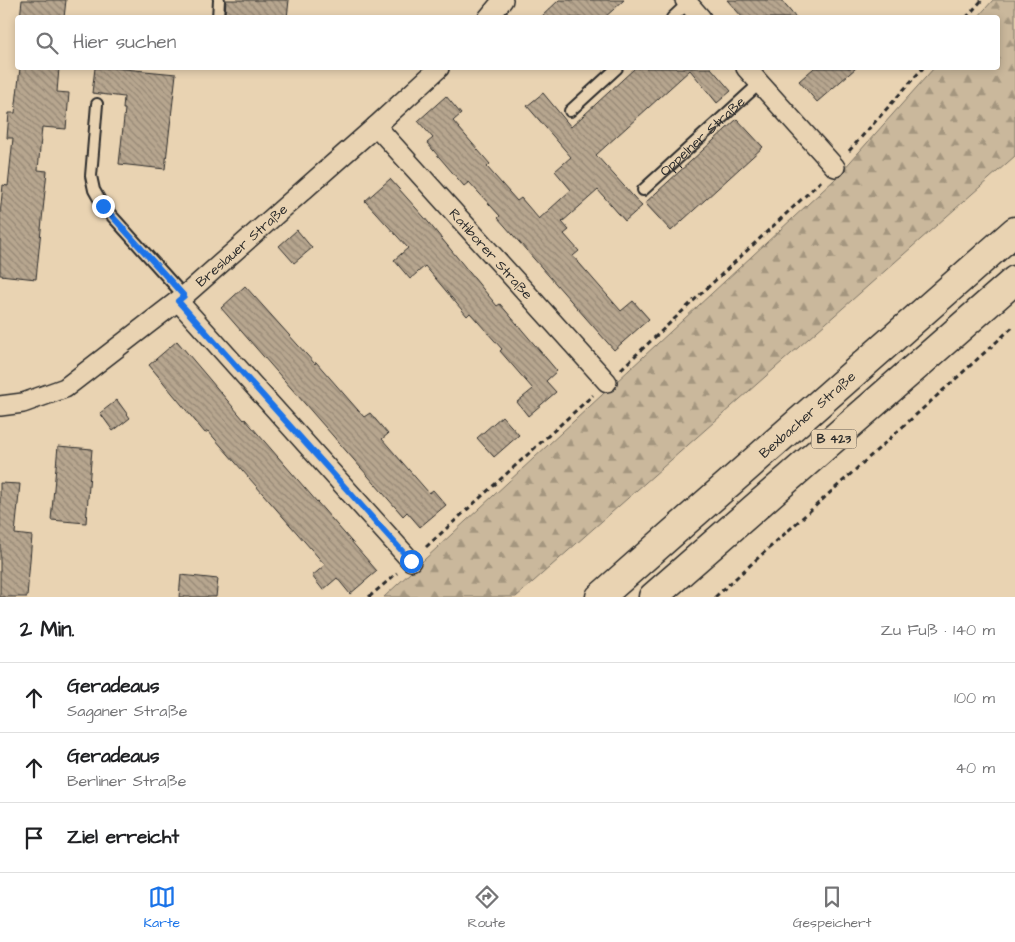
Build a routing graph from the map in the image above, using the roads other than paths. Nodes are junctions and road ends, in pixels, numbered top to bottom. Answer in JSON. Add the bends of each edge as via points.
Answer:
{"nodes":[{"id":1,"x":219,"y":0,"type":"edge"},
{"id":2,"x":503,"y":0,"type":"edge"},
{"id":3,"x":686,"y":2,"type":"edge"},
{"id":4,"x":218,"y":15,"type":"edge"},
{"id":5,"x":490,"y":15,"type":"edge"},
{"id":6,"x":675,"y":15,"type":"edge"},
{"id":7,"x":698,"y":15,"type":"edge"},
{"id":8,"x":437,"y":70,"type":"edge"},
{"id":9,"x":615,"y":70,"type":"edge"},
{"id":10,"x":748,"y":70,"type":"edge"},
{"id":11,"x":760,"y":83,"type":"junction"},
{"id":12,"x":96,"y":104,"type":"dead end"},
{"id":13,"x":570,"y":111,"type":"dead end"},
{"id":14,"x":376,"y":126,"type":"junction"},
{"id":15,"x":835,"y":167,"type":"road end"},
{"id":16,"x":643,"y":190,"type":"dead end"},
{"id":17,"x":1015,"y":231,"type":"edge"},
{"id":18,"x":1015,"y":280,"type":"edge"},
{"id":19,"x":181,"y":298,"type":"junction"},
{"id":20,"x":607,"y":382,"type":"road end"},
{"id":21,"x":0,"y":406,"type":"edge"},
{"id":22,"x":411,"y":561,"type":"road end"},
{"id":23,"x":600,"y":597,"type":"edge"},
{"id":24,"x":653,"y":597,"type":"edge"}],
"edges":[{"from":1,"to":4,"type":"lane"},
{"from":2,"to":5,"type":"street"},
{"from":3,"to":6,"type":"lane"},
{"from":3,"to":7,"type":"street"},
{"from":8,"to":14,"type":"street","name":"Breslauer Straße"},
{"from":9,"to":13,"type":"lane"},
{"from":10,"to":11,"type":"street"},
{"from":11,"to":15,"type":"street"},
{"from":11,"to":16,"type":"lane","name":"Oppelner Straße"},
{"from":12,"to":19,"type":"lane","via":[[91,176],[94,190],[103,206]]},
{"from":14,"to":19,"type":"street","name":"Breslauer Straße"},
{"from":14,"to":20,"type":"street","name":"Ratiborer Straße"},
{"from":17,"to":23,"type":"main road","name":"Bexbacher Straße"},
{"from":18,"to":24,"type":"main road","number":"B 423"},
{"from":19,"to":21,"type":"street","name":"Breslauer Straße","via":[[65,388],[23,403]]},
{"from":19,"to":22,"type":"street"}]}
